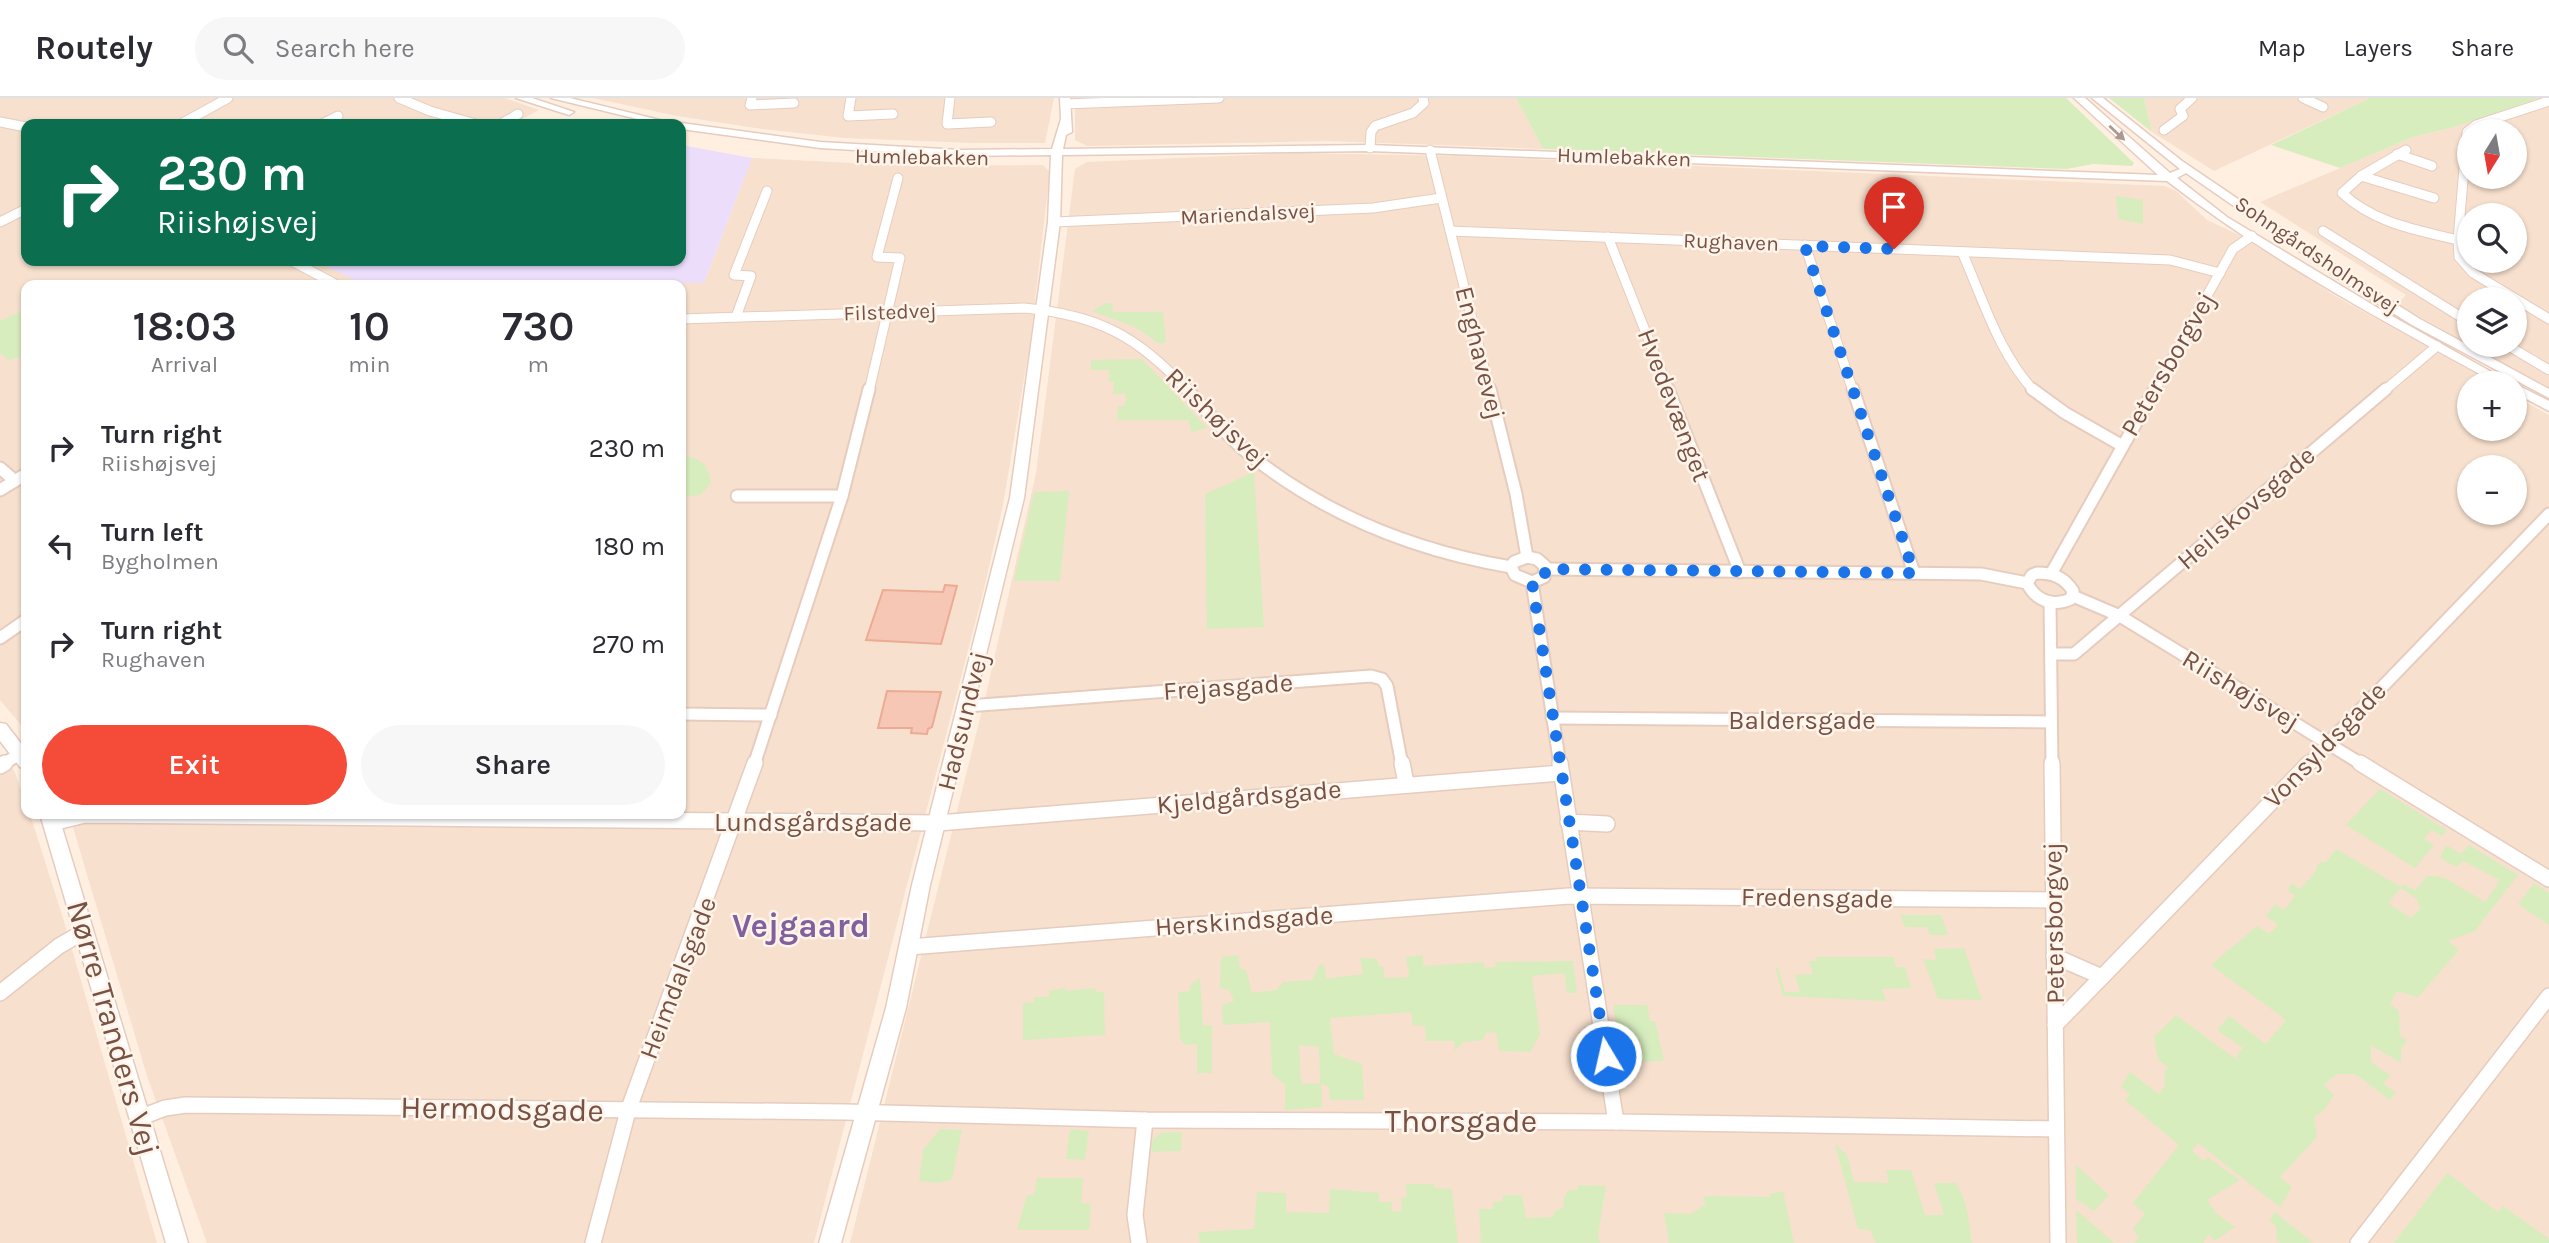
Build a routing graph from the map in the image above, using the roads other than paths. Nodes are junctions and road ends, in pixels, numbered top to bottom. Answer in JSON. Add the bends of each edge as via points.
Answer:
{"nodes":[{"id":1,"x":228,"y":98,"type":"edge"},
{"id":2,"x":399,"y":98,"type":"edge"},
{"id":3,"x":521,"y":98,"type":"edge"},
{"id":4,"x":556,"y":98,"type":"edge"},
{"id":5,"x":752,"y":98,"type":"edge"},
{"id":6,"x":851,"y":98,"type":"edge"},
{"id":7,"x":950,"y":98,"type":"edge"},
{"id":8,"x":1219,"y":98,"type":"edge"},
{"id":9,"x":1423,"y":98,"type":"edge"},
{"id":10,"x":2079,"y":98,"type":"edge"},
{"id":11,"x":2097,"y":98,"type":"edge"},
{"id":12,"x":2192,"y":98,"type":"edge"},
{"id":13,"x":2303,"y":98,"type":"edge"},
{"id":14,"x":1065,"y":101,"type":"edge"},
{"id":15,"x":2549,"y":101,"type":"edge"},
{"id":16,"x":794,"y":103,"type":"dead end"},
{"id":17,"x":2323,"y":107,"type":"dead end"},
{"id":18,"x":518,"y":114,"type":"dead end"},
{"id":19,"x":893,"y":114,"type":"dead end"},
{"id":20,"x":338,"y":116,"type":"dead end"},
{"id":21,"x":451,"y":118,"type":"joint"},
{"id":22,"x":190,"y":119,"type":"edge"},
{"id":23,"x":332,"y":119,"type":"edge"},
{"id":24,"x":455,"y":119,"type":"edge"},
{"id":25,"x":510,"y":119,"type":"edge"},
{"id":26,"x":601,"y":119,"type":"edge"},
{"id":27,"x":649,"y":119,"type":"edge"},
{"id":28,"x":0,"y":122,"type":"edge"},
{"id":29,"x":991,"y":122,"type":"dead end"},
{"id":30,"x":21,"y":126,"type":"edge"},
{"id":31,"x":686,"y":127,"type":"edge"},
{"id":32,"x":2164,"y":130,"type":"dead end"},
{"id":33,"x":686,"y":137,"type":"edge"},
{"id":34,"x":1370,"y":148,"type":"junction"},
{"id":35,"x":1430,"y":150,"type":"junction"},
{"id":36,"x":2401,"y":152,"type":"joint"},
{"id":37,"x":1061,"y":155,"type":"junction"},
{"id":38,"x":2432,"y":166,"type":"dead end"},
{"id":39,"x":2179,"y":168,"type":"junction"},
{"id":40,"x":2164,"y":174,"type":"junction"},
{"id":41,"x":2361,"y":176,"type":"junction"},
{"id":42,"x":898,"y":178,"type":"dead end"},
{"id":43,"x":767,"y":191,"type":"dead end"},
{"id":44,"x":1441,"y":198,"type":"junction"},
{"id":45,"x":2434,"y":198,"type":"dead end"},
{"id":46,"x":2461,"y":203,"type":"edge"},
{"id":47,"x":21,"y":212,"type":"edge"},
{"id":48,"x":0,"y":222,"type":"edge"},
{"id":49,"x":1054,"y":222,"type":"junction"},
{"id":50,"x":1450,"y":231,"type":"junction"},
{"id":51,"x":2323,"y":231,"type":"dead end"},
{"id":52,"x":2252,"y":236,"type":"junction"},
{"id":53,"x":1608,"y":237,"type":"junction"},
{"id":54,"x":2457,"y":240,"type":"edge"},
{"id":55,"x":1805,"y":246,"type":"junction"},
{"id":56,"x":1962,"y":252,"type":"junction"},
{"id":57,"x":301,"y":266,"type":"edge"},
{"id":58,"x":2220,"y":273,"type":"junction"},
{"id":59,"x":2473,"y":273,"type":"edge"},
{"id":60,"x":328,"y":280,"type":"edge"},
{"id":61,"x":1043,"y":309,"type":"junction"},
{"id":62,"x":889,"y":312,"type":"junction"},
{"id":63,"x":2457,"y":315,"type":"edge"},
{"id":64,"x":736,"y":317,"type":"junction"},
{"id":65,"x":686,"y":319,"type":"edge"},
{"id":66,"x":2549,"y":319,"type":"edge"},
{"id":67,"x":2437,"y":346,"type":"junction"},
{"id":68,"x":2527,"y":357,"type":"edge"},
{"id":69,"x":2549,"y":370,"type":"edge"},
{"id":70,"x":2483,"y":371,"type":"edge"},
{"id":71,"x":2549,"y":394,"type":"edge"},
{"id":72,"x":2527,"y":395,"type":"edge"},
{"id":73,"x":2549,"y":407,"type":"edge"},
{"id":74,"x":2121,"y":445,"type":"junction"},
{"id":75,"x":0,"y":468,"type":"edge"},
{"id":76,"x":21,"y":477,"type":"edge"},
{"id":77,"x":15,"y":481,"type":"junction"},
{"id":78,"x":0,"y":490,"type":"edge"},
{"id":79,"x":737,"y":496,"type":"dead end"},
{"id":80,"x":842,"y":496,"type":"junction"},
{"id":81,"x":2549,"y":514,"type":"edge"},
{"id":82,"x":1527,"y":557,"type":"junction"},
{"id":83,"x":1511,"y":567,"type":"junction"},
{"id":84,"x":1546,"y":569,"type":"junction"},
{"id":85,"x":1740,"y":572,"type":"junction"},
{"id":86,"x":1914,"y":573,"type":"junction"},
{"id":87,"x":2051,"y":573,"type":"junction"},
{"id":88,"x":1532,"y":582,"type":"junction"},
{"id":89,"x":2027,"y":583,"type":"junction"},
{"id":90,"x":2073,"y":596,"type":"junction"},
{"id":91,"x":2050,"y":603,"type":"junction"},
{"id":92,"x":2120,"y":616,"type":"junction"},
{"id":93,"x":21,"y":623,"type":"edge"},
{"id":94,"x":0,"y":638,"type":"edge"},
{"id":95,"x":2051,"y":654,"type":"junction"},
{"id":96,"x":967,"y":706,"type":"junction"},
{"id":97,"x":686,"y":714,"type":"edge"},
{"id":98,"x":771,"y":715,"type":"junction"},
{"id":99,"x":1552,"y":718,"type":"junction"},
{"id":100,"x":2051,"y":722,"type":"junction"},
{"id":101,"x":0,"y":729,"type":"edge"},
{"id":102,"x":2328,"y":743,"type":"junction"},
{"id":103,"x":21,"y":755,"type":"edge"},
{"id":104,"x":21,"y":758,"type":"edge"},
{"id":105,"x":0,"y":766,"type":"edge"},
{"id":106,"x":1561,"y":773,"type":"junction"},
{"id":107,"x":1406,"y":783,"type":"junction"},
{"id":108,"x":51,"y":819,"type":"edge"},
{"id":109,"x":583,"y":819,"type":"edge"},
{"id":110,"x":736,"y":821,"type":"junction"},
{"id":111,"x":938,"y":822,"type":"junction"},
{"id":112,"x":1568,"y":822,"type":"junction"},
{"id":113,"x":1607,"y":824,"type":"dead end"},
{"id":114,"x":2549,"y":879,"type":"edge"},
{"id":115,"x":1580,"y":895,"type":"junction"},
{"id":116,"x":2053,"y":900,"type":"junction"},
{"id":117,"x":85,"y":931,"type":"junction"},
{"id":118,"x":909,"y":947,"type":"junction"},
{"id":119,"x":2054,"y":956,"type":"junction"},
{"id":120,"x":2102,"y":977,"type":"junction"},
{"id":121,"x":0,"y":993,"type":"edge"},
{"id":122,"x":2549,"y":996,"type":"edge"},
{"id":123,"x":2055,"y":1024,"type":"junction"},
{"id":124,"x":628,"y":1111,"type":"junction"},
{"id":125,"x":845,"y":1112,"type":"joint"},
{"id":126,"x":867,"y":1112,"type":"junction"},
{"id":127,"x":139,"y":1118,"type":"junction"},
{"id":128,"x":1145,"y":1120,"type":"junction"},
{"id":129,"x":1616,"y":1122,"type":"junction"},
{"id":130,"x":2056,"y":1129,"type":"junction"},
{"id":131,"x":177,"y":1243,"type":"edge"},
{"id":132,"x":593,"y":1243,"type":"edge"},
{"id":133,"x":830,"y":1243,"type":"edge"},
{"id":134,"x":1139,"y":1243,"type":"edge"},
{"id":135,"x":2058,"y":1243,"type":"edge"},
{"id":136,"x":2358,"y":1243,"type":"edge"}],
"edges":[{"from":1,"to":22,"type":"street"},
{"from":2,"to":21,"type":"street"},
{"from":3,"to":26,"type":"street"},
{"from":4,"to":27,"type":"street"},
{"from":5,"to":16,"type":"street","via":[[750,105]]},
{"from":6,"to":19,"type":"street","via":[[848,116]]},
{"from":7,"to":29,"type":"street","via":[[947,124]]},
{"from":8,"to":14,"type":"street"},
{"from":9,"to":34,"type":"street","via":[[1418,110],[1375,126]]},
{"from":10,"to":40,"type":"street","name":"Sohngårdsholmsvej","one_way":true},
{"from":11,"to":39,"type":"street"},
{"from":12,"to":32,"type":"street","via":[[2180,109],[2183,116]]},
{"from":13,"to":17,"type":"street"},
{"from":14,"to":37,"type":"street","name":"Hadsundvej"},
{"from":15,"to":46,"type":"street","via":[[2467,132]]},
{"from":18,"to":25,"type":"street"},
{"from":20,"to":23,"type":"street"},
{"from":21,"to":24,"type":"street"},
{"from":28,"to":30,"type":"street"},
{"from":31,"to":37,"type":"street","name":"Humlebakken","via":[[872,149]]},
{"from":33,"to":37,"type":"street","name":"Humlebakken","via":[[864,157]]},
{"from":34,"to":35,"type":"street","name":"Humlebakken"},
{"from":34,"to":37,"type":"street","name":"Humlebakken"},
{"from":35,"to":40,"type":"street","name":"Humlebakken","via":[[2084,175]]},
{"from":35,"to":44,"type":"street","name":"Enghavevej"},
{"from":36,"to":38,"type":"street"},
{"from":36,"to":41,"type":"street"},
{"from":37,"to":49,"type":"street","name":"Hadsundvej","via":[[1054,177]]},
{"from":39,"to":40,"type":"street","name":"Humlebakken"},
{"from":39,"to":71,"type":"street","name":"Sohngårdsholmsvej","via":[[2287,244]]},
{"from":40,"to":52,"type":"street","name":"Sohngårdsholmsvej"},
{"from":41,"to":45,"type":"street"},
{"from":41,"to":54,"type":"street","via":[[2342,193],[2352,205],[2391,223]]},
{"from":42,"to":62,"type":"street","via":[[877,257],[900,258]]},
{"from":43,"to":64,"type":"street","via":[[734,275],[751,276]]},
{"from":44,"to":49,"type":"street","name":"Mariendalsvej","via":[[1373,208]]},
{"from":44,"to":50,"type":"street","name":"Enghavevej"},
{"from":47,"to":48,"type":"street"},
{"from":49,"to":61,"type":"street","name":"Hadsundvej"},
{"from":50,"to":53,"type":"street","name":"Rughaven"},
{"from":50,"to":82,"type":"street","name":"Enghavevej","via":[[1516,494]]},
{"from":51,"to":63,"type":"street"},
{"from":52,"to":58,"type":"street","name":"Petersborgvej","via":[[2233,249]]},
{"from":52,"to":67,"type":"street","name":"Sohngårdsholmsvej"},
{"from":53,"to":55,"type":"street","name":"Rughaven"},
{"from":53,"to":85,"type":"street","name":"Hvedevænget"},
{"from":55,"to":56,"type":"street","name":"Rughaven"},
{"from":55,"to":86,"type":"street"},
{"from":56,"to":58,"type":"street","name":"Rughaven","via":[[2170,260]]},
{"from":56,"to":74,"type":"street","via":[[2025,381],[2055,406]]},
{"from":57,"to":60,"type":"street"},
{"from":58,"to":74,"type":"street","name":"Petersborgvej"},
{"from":59,"to":66,"type":"street"},
{"from":61,"to":62,"type":"street","name":"Filstedvej"},
{"from":61,"to":83,"type":"street","name":"Riishøjsvej","via":[[1080,317],[1130,337],[1247,452],[1334,509],[1418,544]]},
{"from":61,"to":96,"type":"street","name":"Hadsundvej","via":[[1017,498]]},
{"from":62,"to":64,"type":"street","name":"Filstedvej"},
{"from":62,"to":80,"type":"street","name":"Heimdalsgade"},
{"from":64,"to":65,"type":"street","name":"Filstedvej"},
{"from":67,"to":70,"type":"street","name":"Sohngårdsholmsvej"},
{"from":67,"to":92,"type":"street","name":"Heilskovsgade"},
{"from":68,"to":69,"type":"street"},
{"from":72,"to":73,"type":"street"},
{"from":74,"to":87,"type":"street","name":"Petersborgvej"},
{"from":75,"to":77,"type":"street"},
{"from":76,"to":77,"type":"street"},
{"from":77,"to":78,"type":"street"},
{"from":79,"to":80,"type":"street"},
{"from":80,"to":98,"type":"street","name":"Heimdalsgade"},
{"from":81,"to":102,"type":"street","name":"Vonsyldsgade"},
{"from":82,"to":83,"type":"street"},
{"from":82,"to":84,"type":"street"},
{"from":83,"to":88,"type":"street","via":[[1518,578]]},
{"from":84,"to":85,"type":"street"},
{"from":84,"to":88,"type":"street","via":[[1544,577]]},
{"from":85,"to":86,"type":"street"},
{"from":86,"to":89,"type":"street","via":[[1981,574]]},
{"from":87,"to":89,"type":"street","via":[[2032,575]]},
{"from":87,"to":90,"type":"street","via":[[2071,585]]},
{"from":88,"to":99,"type":"street"},
{"from":89,"to":91,"type":"street","via":[[2032,592]]},
{"from":90,"to":91,"type":"street","via":[[2068,602]]},
{"from":90,"to":92,"type":"street","name":"Riishøjsvej"},
{"from":91,"to":95,"type":"street","name":"Petersborgvej"},
{"from":92,"to":95,"type":"street","name":"Heilskovsgade","via":[[2074,654]]},
{"from":92,"to":102,"type":"street","name":"Riishøjsvej"},
{"from":93,"to":94,"type":"street"},
{"from":95,"to":100,"type":"street","name":"Petersborgvej"},
{"from":96,"to":107,"type":"street","name":"Frejasgade","via":[[1371,676],[1387,685]]},
{"from":96,"to":111,"type":"street","name":"Hadsundvej"},
{"from":97,"to":98,"type":"street"},
{"from":98,"to":110,"type":"street","name":"Heimdalsgade"},
{"from":99,"to":100,"type":"street","name":"Baldersgade"},
{"from":99,"to":106,"type":"street"},
{"from":100,"to":116,"type":"street","name":"Petersborgvej"},
{"from":101,"to":103,"type":"street"},
{"from":102,"to":114,"type":"street","name":"Riishøjsvej"},
{"from":102,"to":120,"type":"street","name":"Vonsyldsgade"},
{"from":104,"to":105,"type":"street"},
{"from":106,"to":107,"type":"street","name":"Kjeldgårdsgade"},
{"from":106,"to":112,"type":"street"},
{"from":107,"to":111,"type":"street","name":"Kjeldgårdsgade"},
{"from":108,"to":117,"type":"street","name":"Nørre Tranders Vej"},
{"from":109,"to":110,"type":"street","name":"Lundsgårdsgade"},
{"from":110,"to":111,"type":"street","name":"Lundsgårdsgade"},
{"from":110,"to":124,"type":"street","name":"Heimdalsgade"},
{"from":111,"to":118,"type":"street","name":"Hadsundvej"},
{"from":112,"to":113,"type":"street"},
{"from":112,"to":115,"type":"street"},
{"from":115,"to":116,"type":"street","name":"Fredensgade"},
{"from":115,"to":118,"type":"street","name":"Herskindsgade"},
{"from":115,"to":129,"type":"street"},
{"from":116,"to":119,"type":"street","name":"Petersborgvej"},
{"from":117,"to":121,"type":"street"},
{"from":117,"to":127,"type":"street","name":"Nørre Tranders Vej"},
{"from":118,"to":126,"type":"street","name":"Hadsundvej"},
{"from":119,"to":120,"type":"street"},
{"from":119,"to":123,"type":"street","name":"Petersborgvej"},
{"from":120,"to":123,"type":"street","name":"Vonsyldsgade"},
{"from":122,"to":136,"type":"street"},
{"from":123,"to":130,"type":"street","name":"Petersborgvej"},
{"from":124,"to":125,"type":"street","name":"Hermodsgade"},
{"from":124,"to":127,"type":"street","name":"Hermodsgade","via":[[186,1105]]},
{"from":124,"to":132,"type":"street","name":"Heimdalsgade"},
{"from":125,"to":126,"type":"street","name":"Hermodsgade"},
{"from":126,"to":128,"type":"street","name":"Thorsgade"},
{"from":126,"to":133,"type":"street","name":"Hadsundvej"},
{"from":127,"to":131,"type":"street","name":"Nørre Tranders Vej"},
{"from":128,"to":129,"type":"street","name":"Thorsgade"},
{"from":128,"to":134,"type":"street","via":[[1135,1215]]},
{"from":129,"to":130,"type":"street","name":"Thorsgade"},
{"from":130,"to":135,"type":"street","name":"Petersborgvej"}]}
